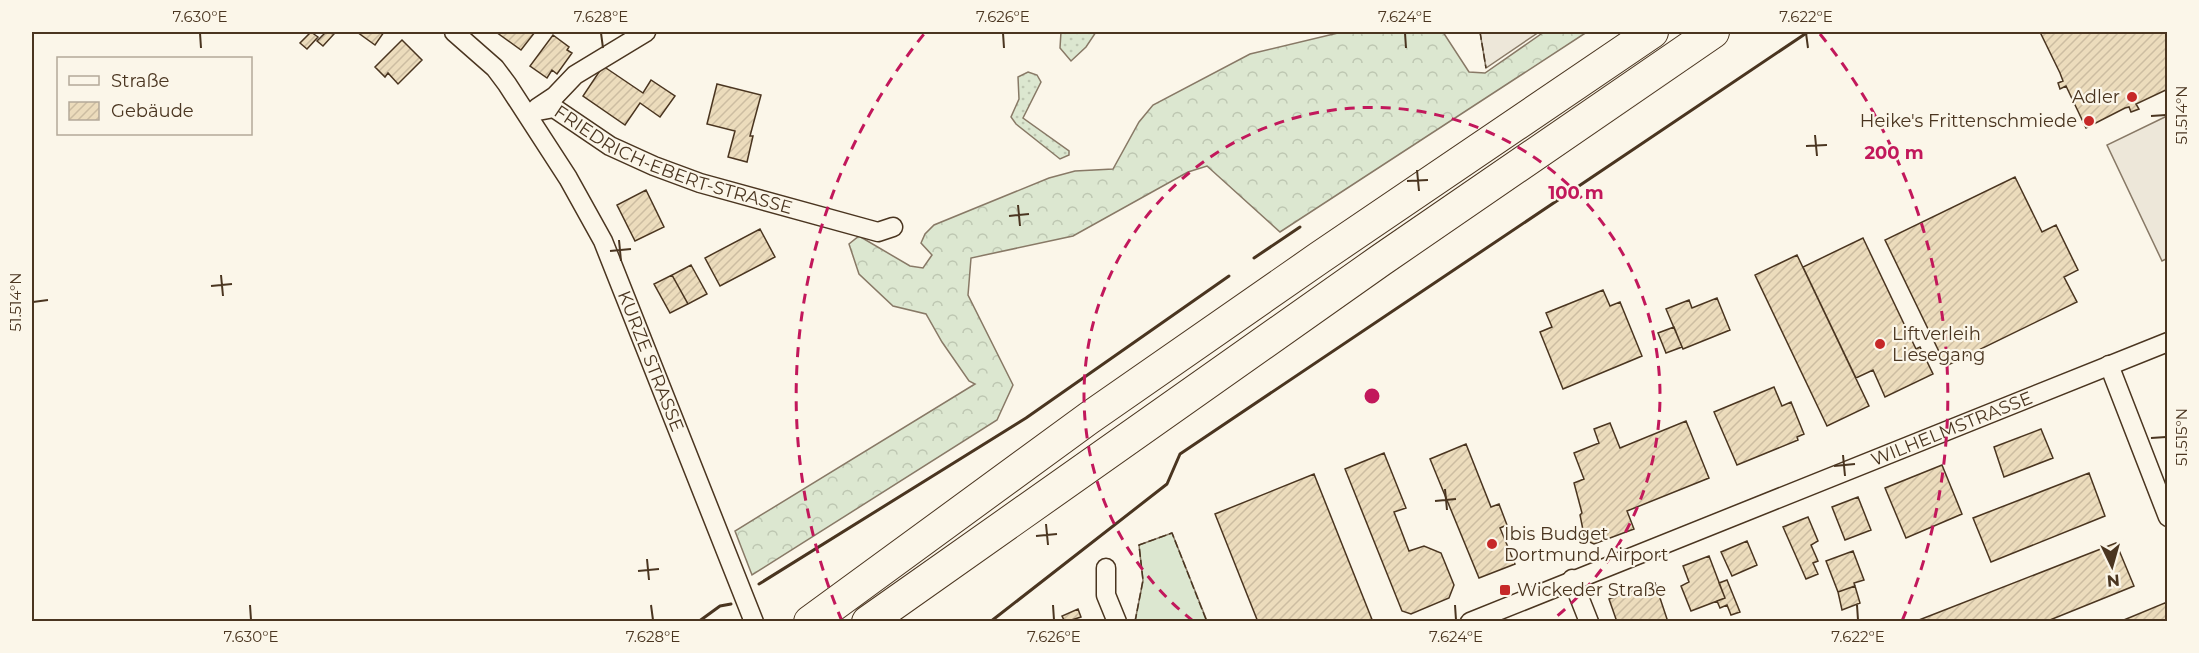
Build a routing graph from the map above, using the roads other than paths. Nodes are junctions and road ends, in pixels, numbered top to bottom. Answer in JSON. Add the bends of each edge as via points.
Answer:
{"nodes":[{"id":1,"x":454,"y":32,"type":"edge"},
{"id":2,"x":646,"y":32,"type":"edge"},
{"id":3,"x":1652,"y":32,"type":"edge"},
{"id":4,"x":1713,"y":32,"type":"edge"},
{"id":5,"x":527,"y":113,"type":"junction"},
{"id":6,"x":893,"y":227,"type":"dead end"},
{"id":7,"x":2168,"y":342,"type":"edge"},
{"id":8,"x":2109,"y":365,"type":"junction"},
{"id":9,"x":2168,"y":517,"type":"edge"},
{"id":10,"x":1106,"y":568,"type":"dead end"},
{"id":11,"x":1572,"y":579,"type":"junction"},
{"id":12,"x":754,"y":621,"type":"edge"},
{"id":13,"x":810,"y":621,"type":"edge"},
{"id":14,"x":868,"y":621,"type":"edge"},
{"id":15,"x":1117,"y":621,"type":"edge"},
{"id":16,"x":1470,"y":621,"type":"edge"},
{"id":17,"x":1588,"y":621,"type":"edge"}],
"edges":[{"from":1,"to":5,"type":"street","name":"FRIEDRICH-EBERT-STRASSE","via":[[495,68]]},
{"from":2,"to":5,"type":"street","via":[[575,75],[555,96]]},
{"from":3,"to":13,"type":"highway","via":[[1089,418]]},
{"from":4,"to":14,"type":"highway"},
{"from":5,"to":6,"type":"street","name":"FRIEDRICH-EBERT-STRASSE","via":[[554,108],[610,146],[700,183],[878,232]]},
{"from":5,"to":12,"type":"street","name":"KURZE STRASSE","via":[[603,241]]},
{"from":7,"to":8,"type":"street","name":"WILHELMSTRASSE"},
{"from":8,"to":9,"type":"street"},
{"from":8,"to":11,"type":"street","name":"WILHELMSTRASSE"},
{"from":10,"to":15,"type":"street","via":[[1106,595]]},
{"from":11,"to":16,"type":"street","name":"WILHELMSTRASSE"},
{"from":11,"to":17,"type":"street"}]}
